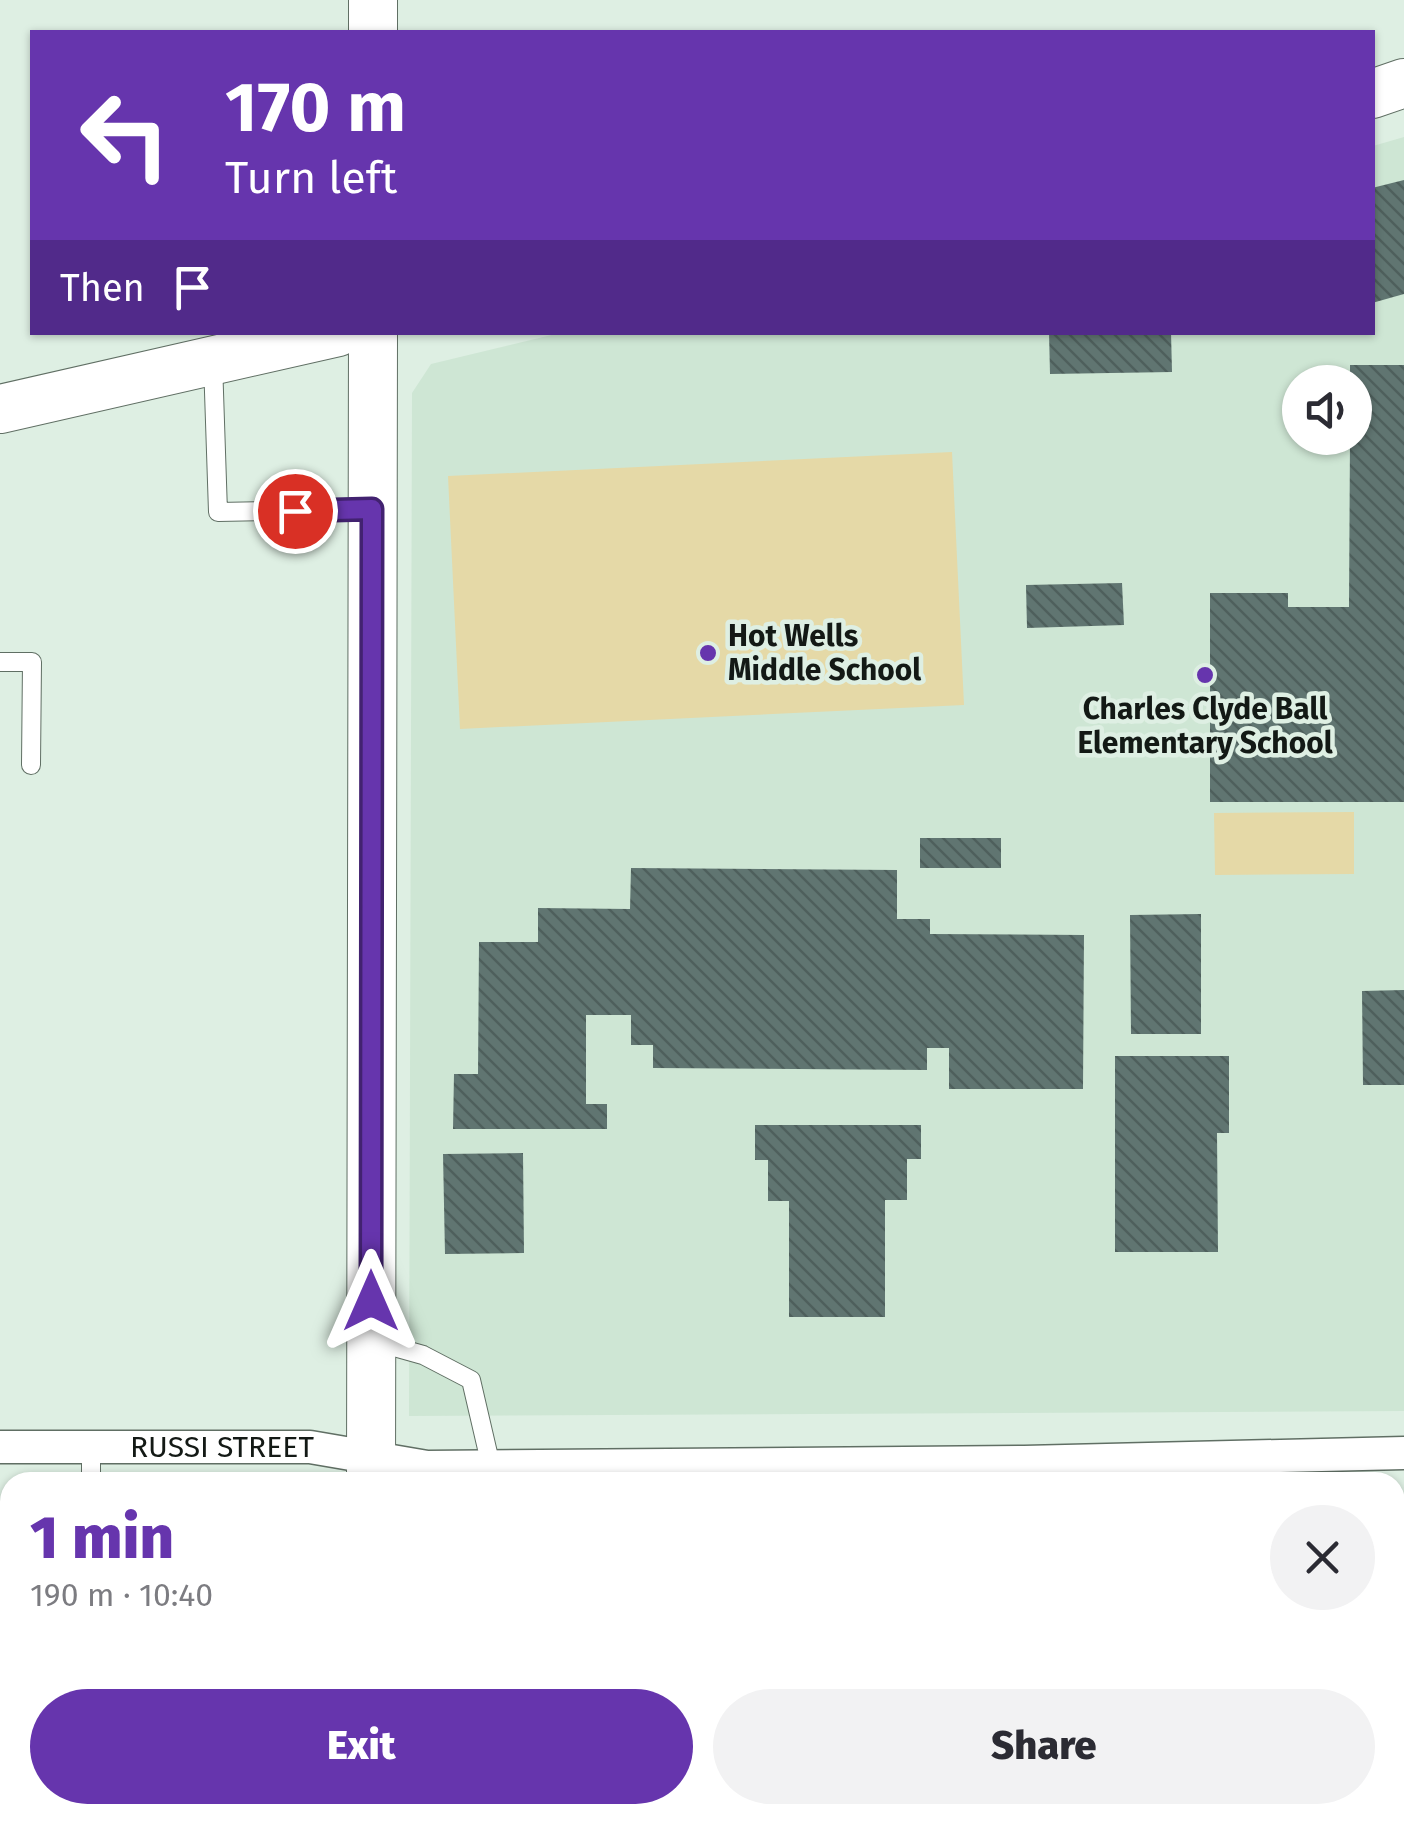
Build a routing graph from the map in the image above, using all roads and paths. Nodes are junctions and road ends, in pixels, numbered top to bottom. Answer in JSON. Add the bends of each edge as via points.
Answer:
{"nodes":[{"id":1,"x":373,"y":0,"type":"edge"},
{"id":2,"x":373,"y":30,"type":"edge"},
{"id":3,"x":1404,"y":83,"type":"edge"},
{"id":4,"x":1375,"y":93,"type":"edge"},
{"id":5,"x":325,"y":335,"type":"edge"},
{"id":6,"x":373,"y":335,"type":"edge"},
{"id":7,"x":213,"y":360,"type":"junction"},
{"id":8,"x":0,"y":408,"type":"edge"},
{"id":9,"x":372,"y":509,"type":"junction"},
{"id":10,"x":0,"y":662,"type":"edge"},
{"id":11,"x":32,"y":765,"type":"dead end"},
{"id":12,"x":371,"y":1341,"type":"junction"},
{"id":13,"x":0,"y":1447,"type":"edge"},
{"id":14,"x":91,"y":1448,"type":"junction"},
{"id":15,"x":1404,"y":1454,"type":"edge"},
{"id":16,"x":491,"y":1466,"type":"junction"},
{"id":17,"x":371,"y":1470,"type":"edge"},
{"id":18,"x":91,"y":1472,"type":"edge"},
{"id":19,"x":954,"y":1472,"type":"edge"}],
"edges":[{"from":1,"to":2,"type":"street"},
{"from":3,"to":4,"type":"street"},
{"from":5,"to":7,"type":"street"},
{"from":6,"to":9,"type":"street"},
{"from":7,"to":8,"type":"street"},
{"from":7,"to":9,"type":"lane","via":[[218,512]]},
{"from":9,"to":12,"type":"street"},
{"from":10,"to":11,"type":"lane","via":[[32,662]]},
{"from":12,"to":16,"type":"lane","via":[[424,1355],[471,1380]]},
{"from":12,"to":17,"type":"street"},
{"from":13,"to":14,"type":"street","name":"RUSSI STREET"},
{"from":14,"to":17,"type":"street","name":"RUSSI STREET","via":[[310,1448]]},
{"from":14,"to":18,"type":"lane"},
{"from":15,"to":19,"type":"street","name":"RUSSI STREET"},
{"from":16,"to":17,"type":"street","name":"RUSSI STREET"},
{"from":16,"to":19,"type":"street","name":"RUSSI STREET"}]}
